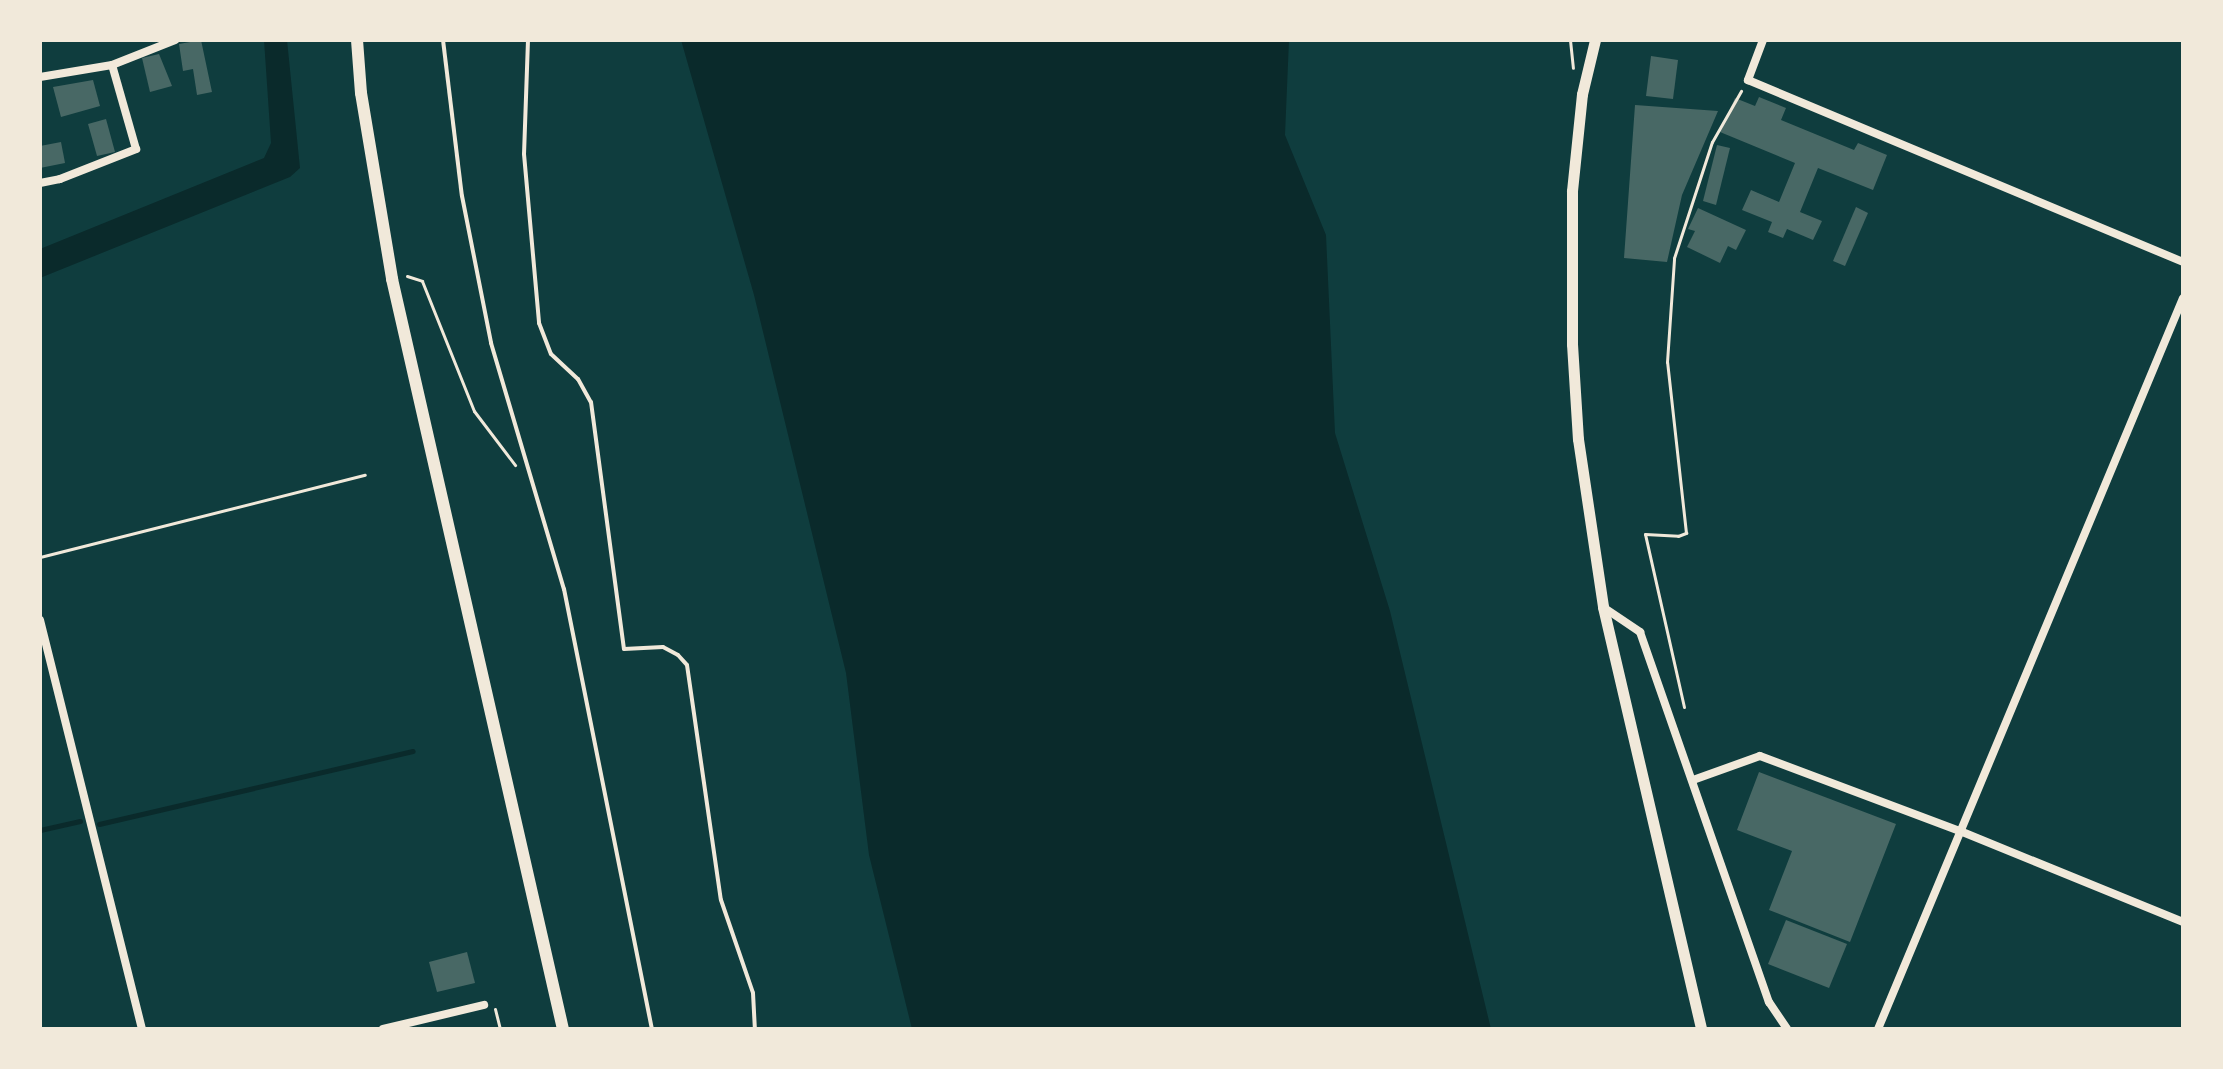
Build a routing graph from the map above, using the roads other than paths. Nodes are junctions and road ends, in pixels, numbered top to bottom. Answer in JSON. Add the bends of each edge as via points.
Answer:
{"nodes":[{"id":1,"x":175,"y":40,"type":"edge"},
{"id":2,"x":357,"y":40,"type":"edge"},
{"id":3,"x":443,"y":40,"type":"edge"},
{"id":4,"x":528,"y":40,"type":"edge"},
{"id":5,"x":1595,"y":40,"type":"edge"},
{"id":6,"x":1763,"y":40,"type":"edge"},
{"id":7,"x":112,"y":65,"type":"junction"},
{"id":8,"x":40,"y":77,"type":"edge"},
{"id":9,"x":40,"y":183,"type":"edge"},
{"id":10,"x":2183,"y":262,"type":"edge"},
{"id":11,"x":2183,"y":298,"type":"edge"},
{"id":12,"x":1603,"y":607,"type":"junction"},
{"id":13,"x":40,"y":620,"type":"edge"},
{"id":14,"x":1693,"y":780,"type":"junction"},
{"id":15,"x":1960,"y":831,"type":"junction"},
{"id":16,"x":2183,"y":922,"type":"edge"},
{"id":17,"x":484,"y":1005,"type":"road end"},
{"id":18,"x":142,"y":1029,"type":"edge"},
{"id":19,"x":383,"y":1029,"type":"edge"},
{"id":20,"x":563,"y":1029,"type":"edge"},
{"id":21,"x":652,"y":1029,"type":"edge"},
{"id":22,"x":755,"y":1029,"type":"edge"},
{"id":23,"x":1701,"y":1029,"type":"edge"},
{"id":24,"x":1787,"y":1029,"type":"edge"},
{"id":25,"x":1878,"y":1029,"type":"edge"}],
"edges":[{"from":1,"to":7,"type":"street"},
{"from":2,"to":20,"type":"main road","via":[[392,279]]},
{"from":3,"to":21,"type":"lane","via":[[462,196],[488,328],[564,589]]},
{"from":4,"to":22,"type":"lane","via":[[524,154],[539,323],[551,354],[578,379],[591,402],[624,649],[663,647],[687,665],[721,900],[753,993]]},
{"from":5,"to":12,"type":"main road","via":[[1582,94],[1572,191],[1572,344],[1578,439]]},
{"from":6,"to":10,"type":"street","via":[[1748,80]]},
{"from":7,"to":8,"type":"street"},
{"from":7,"to":9,"type":"street","via":[[136,149]]},
{"from":11,"to":15,"type":"street"},
{"from":12,"to":14,"type":"street","via":[[1640,632]]},
{"from":12,"to":23,"type":"main road"},
{"from":13,"to":18,"type":"street"},
{"from":14,"to":15,"type":"street","via":[[1760,756]]},
{"from":14,"to":24,"type":"street","via":[[1769,1002]]},
{"from":15,"to":16,"type":"street"},
{"from":15,"to":25,"type":"street"},
{"from":17,"to":19,"type":"street"}]}
